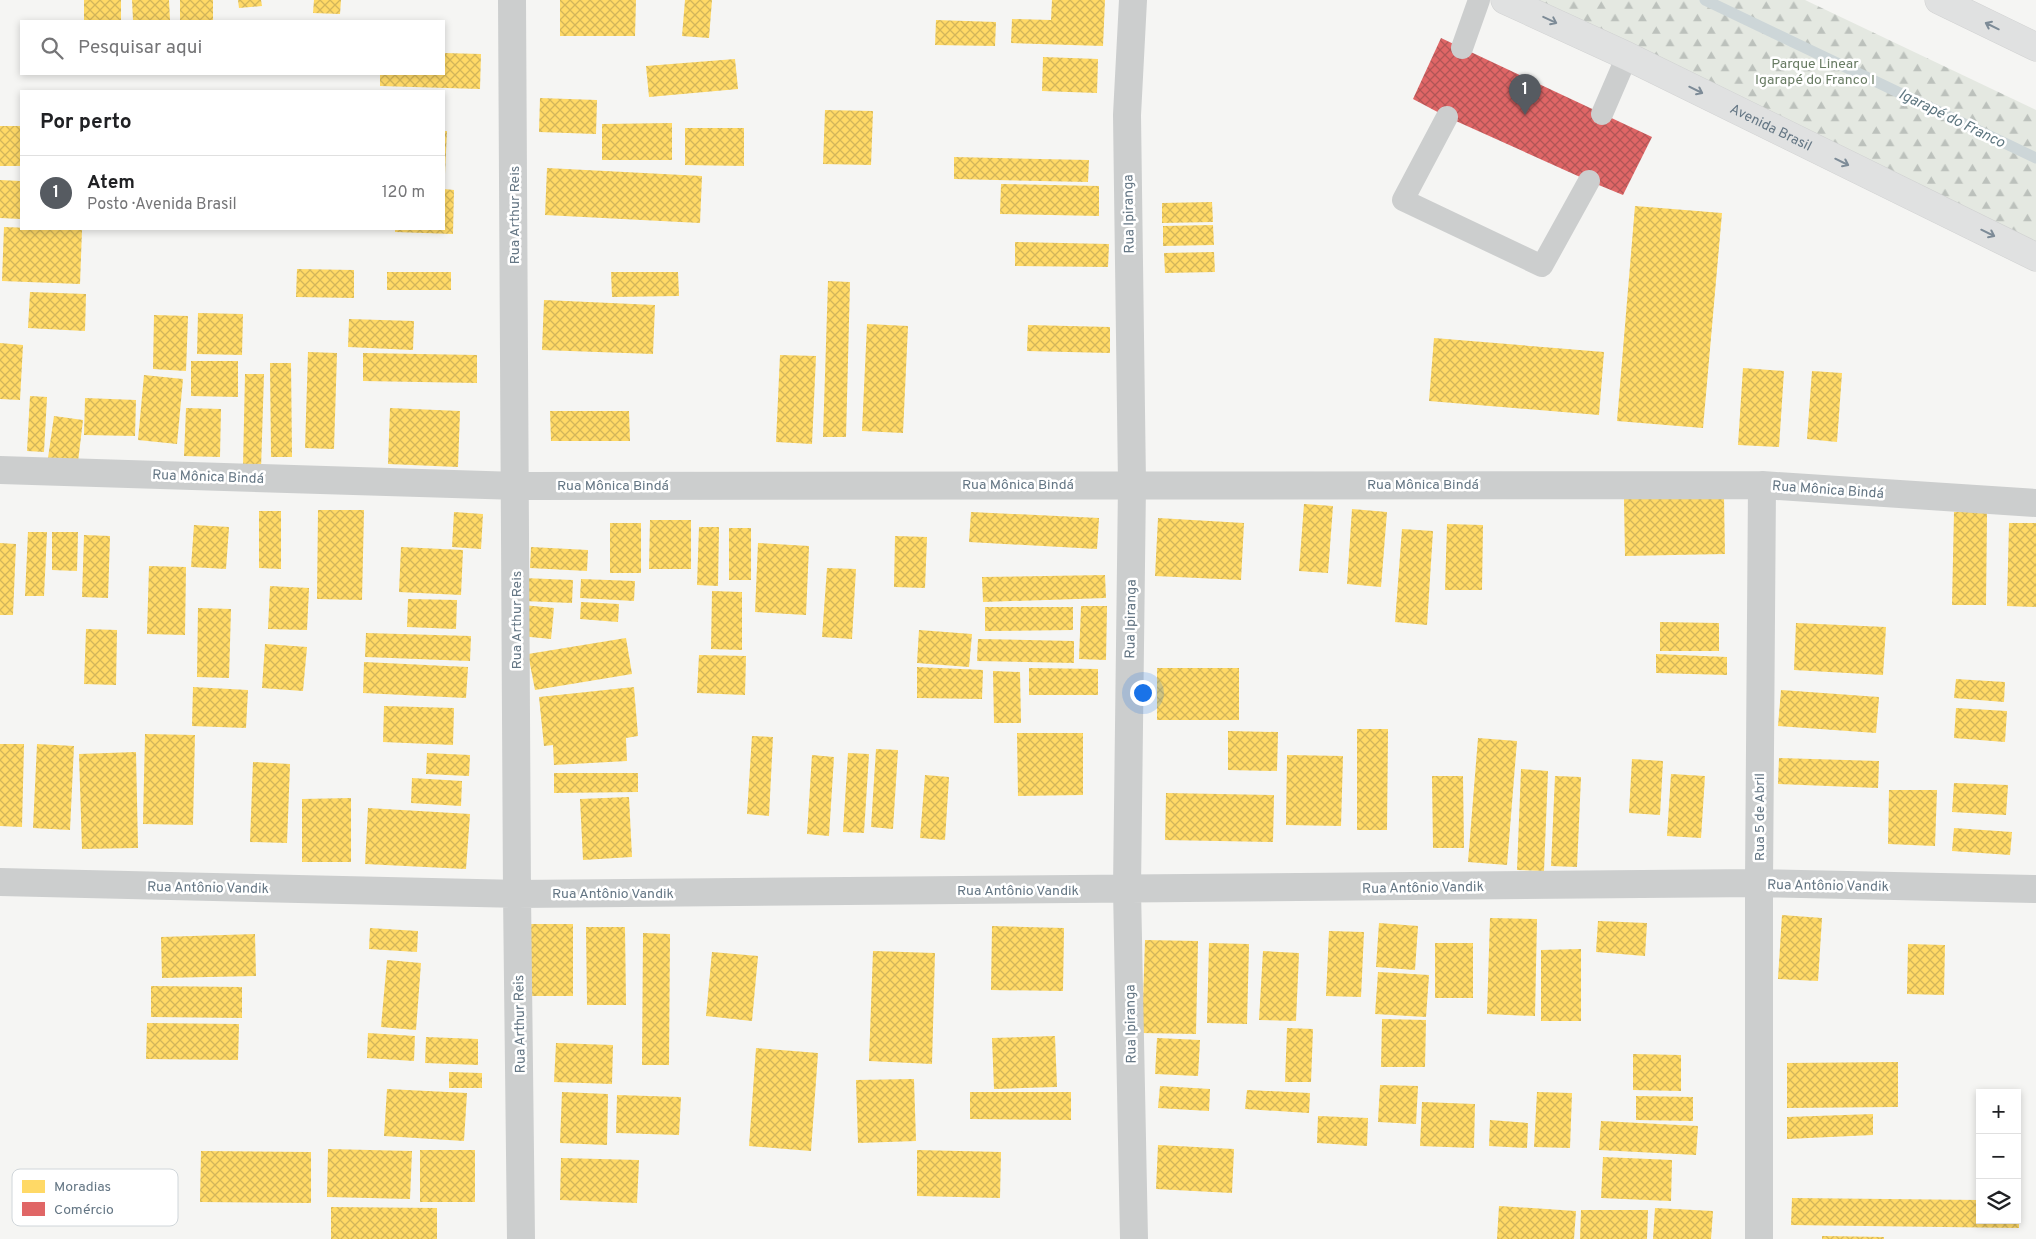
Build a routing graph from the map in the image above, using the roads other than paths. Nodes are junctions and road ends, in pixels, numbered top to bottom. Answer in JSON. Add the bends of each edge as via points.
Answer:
{"nodes":[{"id":1,"x":512,"y":0,"type":"edge"},
{"id":2,"x":1133,"y":0,"type":"edge"},
{"id":3,"x":1479,"y":0,"type":"edge"},
{"id":4,"x":1505,"y":0,"type":"edge"},
{"id":5,"x":1939,"y":0,"type":"edge"},
{"id":6,"x":2036,"y":47,"type":"edge"},
{"id":7,"x":1462,"y":48,"type":"dead end"},
{"id":8,"x":1628,"y":56,"type":"junction"},
{"id":9,"x":1602,"y":114,"type":"dead end"},
{"id":10,"x":1447,"y":117,"type":"dead end"},
{"id":11,"x":1589,"y":181,"type":"dead end"},
{"id":12,"x":2036,"y":257,"type":"edge"},
{"id":13,"x":0,"y":470,"type":"edge"},
{"id":14,"x":1132,"y":484,"type":"junction"},
{"id":15,"x":1762,"y":485,"type":"junction"},
{"id":16,"x":516,"y":486,"type":"junction"},
{"id":17,"x":2036,"y":503,"type":"edge"},
{"id":18,"x":0,"y":882,"type":"edge"},
{"id":19,"x":1759,"y":883,"type":"junction"},
{"id":20,"x":2036,"y":889,"type":"edge"},
{"id":21,"x":1127,"y":890,"type":"junction"},
{"id":22,"x":517,"y":894,"type":"junction"},
{"id":23,"x":522,"y":1239,"type":"edge"},
{"id":24,"x":1134,"y":1239,"type":"edge"},
{"id":25,"x":1759,"y":1239,"type":"edge"}],
"edges":[{"from":1,"to":16,"type":"street","name":"Rua Arthur Reis"},
{"from":2,"to":14,"type":"street","name":"Rua Ipiranga","via":[[1127,115]]},
{"from":3,"to":7,"type":"lane"},
{"from":4,"to":8,"type":"highway","name":"Avenida Brasil","one_way":true},
{"from":6,"to":5,"type":"highway","one_way":true},
{"from":8,"to":9,"type":"lane"},
{"from":8,"to":12,"type":"highway","name":"Avenida Brasil","one_way":true},
{"from":10,"to":11,"type":"lane","via":[[1403,200],[1542,266]]},
{"from":13,"to":16,"type":"street","name":"Rua Mônica Bindá"},
{"from":14,"to":15,"type":"street","name":"Rua Mônica Bindá"},
{"from":14,"to":16,"type":"street","name":"Rua Mônica Bindá"},
{"from":14,"to":21,"type":"street","name":"Rua Ipiranga"},
{"from":15,"to":17,"type":"street","name":"Rua Mônica Bindá"},
{"from":15,"to":19,"type":"street","name":"Rua 5 de Abril"},
{"from":16,"to":22,"type":"street","name":"Rua Arthur Reis"},
{"from":18,"to":22,"type":"street","name":"Rua Antônio Vandik"},
{"from":19,"to":20,"type":"street","name":"Rua Antônio Vandik"},
{"from":19,"to":21,"type":"street","name":"Rua Antônio Vandik"},
{"from":19,"to":25,"type":"street","name":"Rua 5 de Abril"},
{"from":21,"to":22,"type":"street","name":"Rua Antônio Vandik"},
{"from":21,"to":24,"type":"street","name":"Rua Ipiranga"},
{"from":22,"to":23,"type":"street","name":"Rua Arthur Reis"}]}
